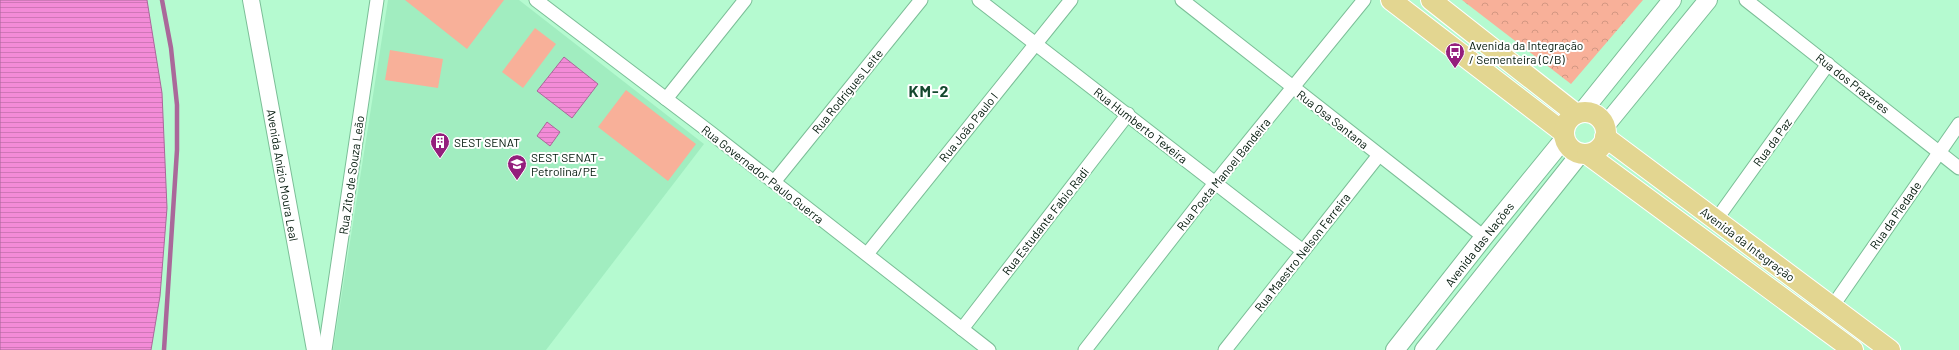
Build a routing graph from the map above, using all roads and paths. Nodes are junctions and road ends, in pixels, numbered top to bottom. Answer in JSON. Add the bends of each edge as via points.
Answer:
{"nodes":[{"id":1,"x":251,"y":0,"type":"edge"},
{"id":2,"x":377,"y":0,"type":"edge"},
{"id":3,"x":536,"y":0,"type":"edge"},
{"id":4,"x":745,"y":0,"type":"edge"},
{"id":5,"x":921,"y":0,"type":"edge"},
{"id":6,"x":979,"y":0,"type":"edge"},
{"id":7,"x":1070,"y":0,"type":"edge"},
{"id":8,"x":1182,"y":0,"type":"edge"},
{"id":9,"x":1364,"y":0,"type":"edge"},
{"id":10,"x":1392,"y":0,"type":"edge"},
{"id":11,"x":1431,"y":0,"type":"edge"},
{"id":12,"x":1672,"y":0,"type":"edge"},
{"id":13,"x":1708,"y":0,"type":"edge"},
{"id":14,"x":1746,"y":0,"type":"edge"},
{"id":15,"x":1035,"y":44,"type":"junction"},
{"id":16,"x":1828,"y":64,"type":"junction"},
{"id":17,"x":1293,"y":87,"type":"junction"},
{"id":18,"x":666,"y":99,"type":"junction"},
{"id":19,"x":1579,"y":113,"type":"junction"},
{"id":20,"x":1128,"y":114,"type":"junction"},
{"id":21,"x":1959,"y":124,"type":"edge"},
{"id":22,"x":1605,"y":132,"type":"junction"},
{"id":23,"x":1564,"y":136,"type":"junction"},
{"id":24,"x":1939,"y":152,"type":"junction"},
{"id":25,"x":1584,"y":154,"type":"junction"},
{"id":26,"x":1379,"y":155,"type":"junction"},
{"id":27,"x":1959,"y":168,"type":"edge"},
{"id":28,"x":774,"y":182,"type":"junction"},
{"id":29,"x":1215,"y":183,"type":"junction"},
{"id":30,"x":1716,"y":220,"type":"junction"},
{"id":31,"x":1484,"y":237,"type":"junction"},
{"id":32,"x":1303,"y":251,"type":"junction"},
{"id":33,"x":867,"y":254,"type":"junction"},
{"id":34,"x":1832,"y":306,"type":"junction"},
{"id":35,"x":962,"y":329,"type":"junction"},
{"id":36,"x":315,"y":350,"type":"edge"},
{"id":37,"x":325,"y":350,"type":"edge"},
{"id":38,"x":989,"y":350,"type":"edge"},
{"id":39,"x":1085,"y":350,"type":"edge"},
{"id":40,"x":1225,"y":350,"type":"edge"},
{"id":41,"x":1395,"y":350,"type":"edge"},
{"id":42,"x":1424,"y":350,"type":"edge"},
{"id":43,"x":1853,"y":350,"type":"edge"},
{"id":44,"x":1890,"y":350,"type":"edge"}],
"edges":[{"from":1,"to":36,"type":"street","name":"Avenida Anízio Moura Leal"},
{"from":2,"to":37,"type":"street","name":"Rua Zito de Souza Leão"},
{"from":3,"to":18,"type":"street","name":"Rua Governador Paulo Guerra"},
{"from":4,"to":18,"type":"street"},
{"from":5,"to":28,"type":"street","name":"Rua Rodrigues Leite"},
{"from":6,"to":15,"type":"street","name":"Rua Humberto Texeira"},
{"from":7,"to":15,"type":"street","name":"Rua João Paulo I"},
{"from":8,"to":17,"type":"street","name":"Rua Osa Santana"},
{"from":9,"to":17,"type":"street","name":"Rua Poeta Manoel Bandeira"},
{"from":10,"to":23,"type":"main road"},
{"from":11,"to":19,"type":"main road"},
{"from":12,"to":19,"type":"main road"},
{"from":13,"to":22,"type":"main road"},
{"from":14,"to":16,"type":"street","name":"Rua dos Prazeres"},
{"from":15,"to":20,"type":"street","name":"Rua Humberto Texeira"},
{"from":15,"to":33,"type":"street","name":"Rua João Paulo I"},
{"from":16,"to":24,"type":"street","name":"Rua dos Prazeres"},
{"from":16,"to":30,"type":"street","name":"Rua da Paz"},
{"from":17,"to":26,"type":"street","name":"Rua Osa Santana"},
{"from":17,"to":29,"type":"street","name":"Rua Poeta Manoel Bandeira"},
{"from":18,"to":28,"type":"street","name":"Rua Governador Paulo Guerra"},
{"from":19,"to":22,"type":"main road","via":[[1596,115]]},
{"from":19,"to":23,"type":"main road","via":[[1567,121]]},
{"from":20,"to":29,"type":"street","name":"Rua Humberto Texeira"},
{"from":20,"to":35,"type":"street","name":"Rua Estudante Fabio Radi"},
{"from":21,"to":24,"type":"street","name":"Rua da Piedade"},
{"from":22,"to":25,"type":"main road","via":[[1600,148]]},
{"from":22,"to":30,"type":"main road","name":"Avenida da Integração"},
{"from":23,"to":25,"type":"main road","via":[[1570,149]]},
{"from":23,"to":31,"type":"main road","name":"Avenida das Nações"},
{"from":24,"to":27,"type":"street","name":"Rua dos Prazeres"},
{"from":24,"to":34,"type":"street","name":"Rua da Piedade"},
{"from":25,"to":42,"type":"main road","name":"Avenida das Nações"},
{"from":25,"to":43,"type":"main road","name":"Avenida da Integração"},
{"from":26,"to":31,"type":"street","name":"Rua Osa Santana"},
{"from":26,"to":32,"type":"street","name":"Rua Maestro Nelson Ferreira"},
{"from":28,"to":33,"type":"street","name":"Rua Governador Paulo Guerra"},
{"from":29,"to":32,"type":"street","name":"Rua Humberto Texeira"},
{"from":29,"to":39,"type":"street","name":"Rua Poeta Manoel Bandeira"},
{"from":30,"to":34,"type":"main road","name":"Avenida da Integração"},
{"from":31,"to":41,"type":"main road","name":"Avenida das Nações"},
{"from":32,"to":40,"type":"street","name":"Rua Maestro Nelson Ferreira"},
{"from":33,"to":35,"type":"street","name":"Rua Governador Paulo Guerra"},
{"from":34,"to":44,"type":"main road","name":"Avenida da Integração"},
{"from":35,"to":38,"type":"street","name":"Rua Governador Paulo Guerra"}]}
